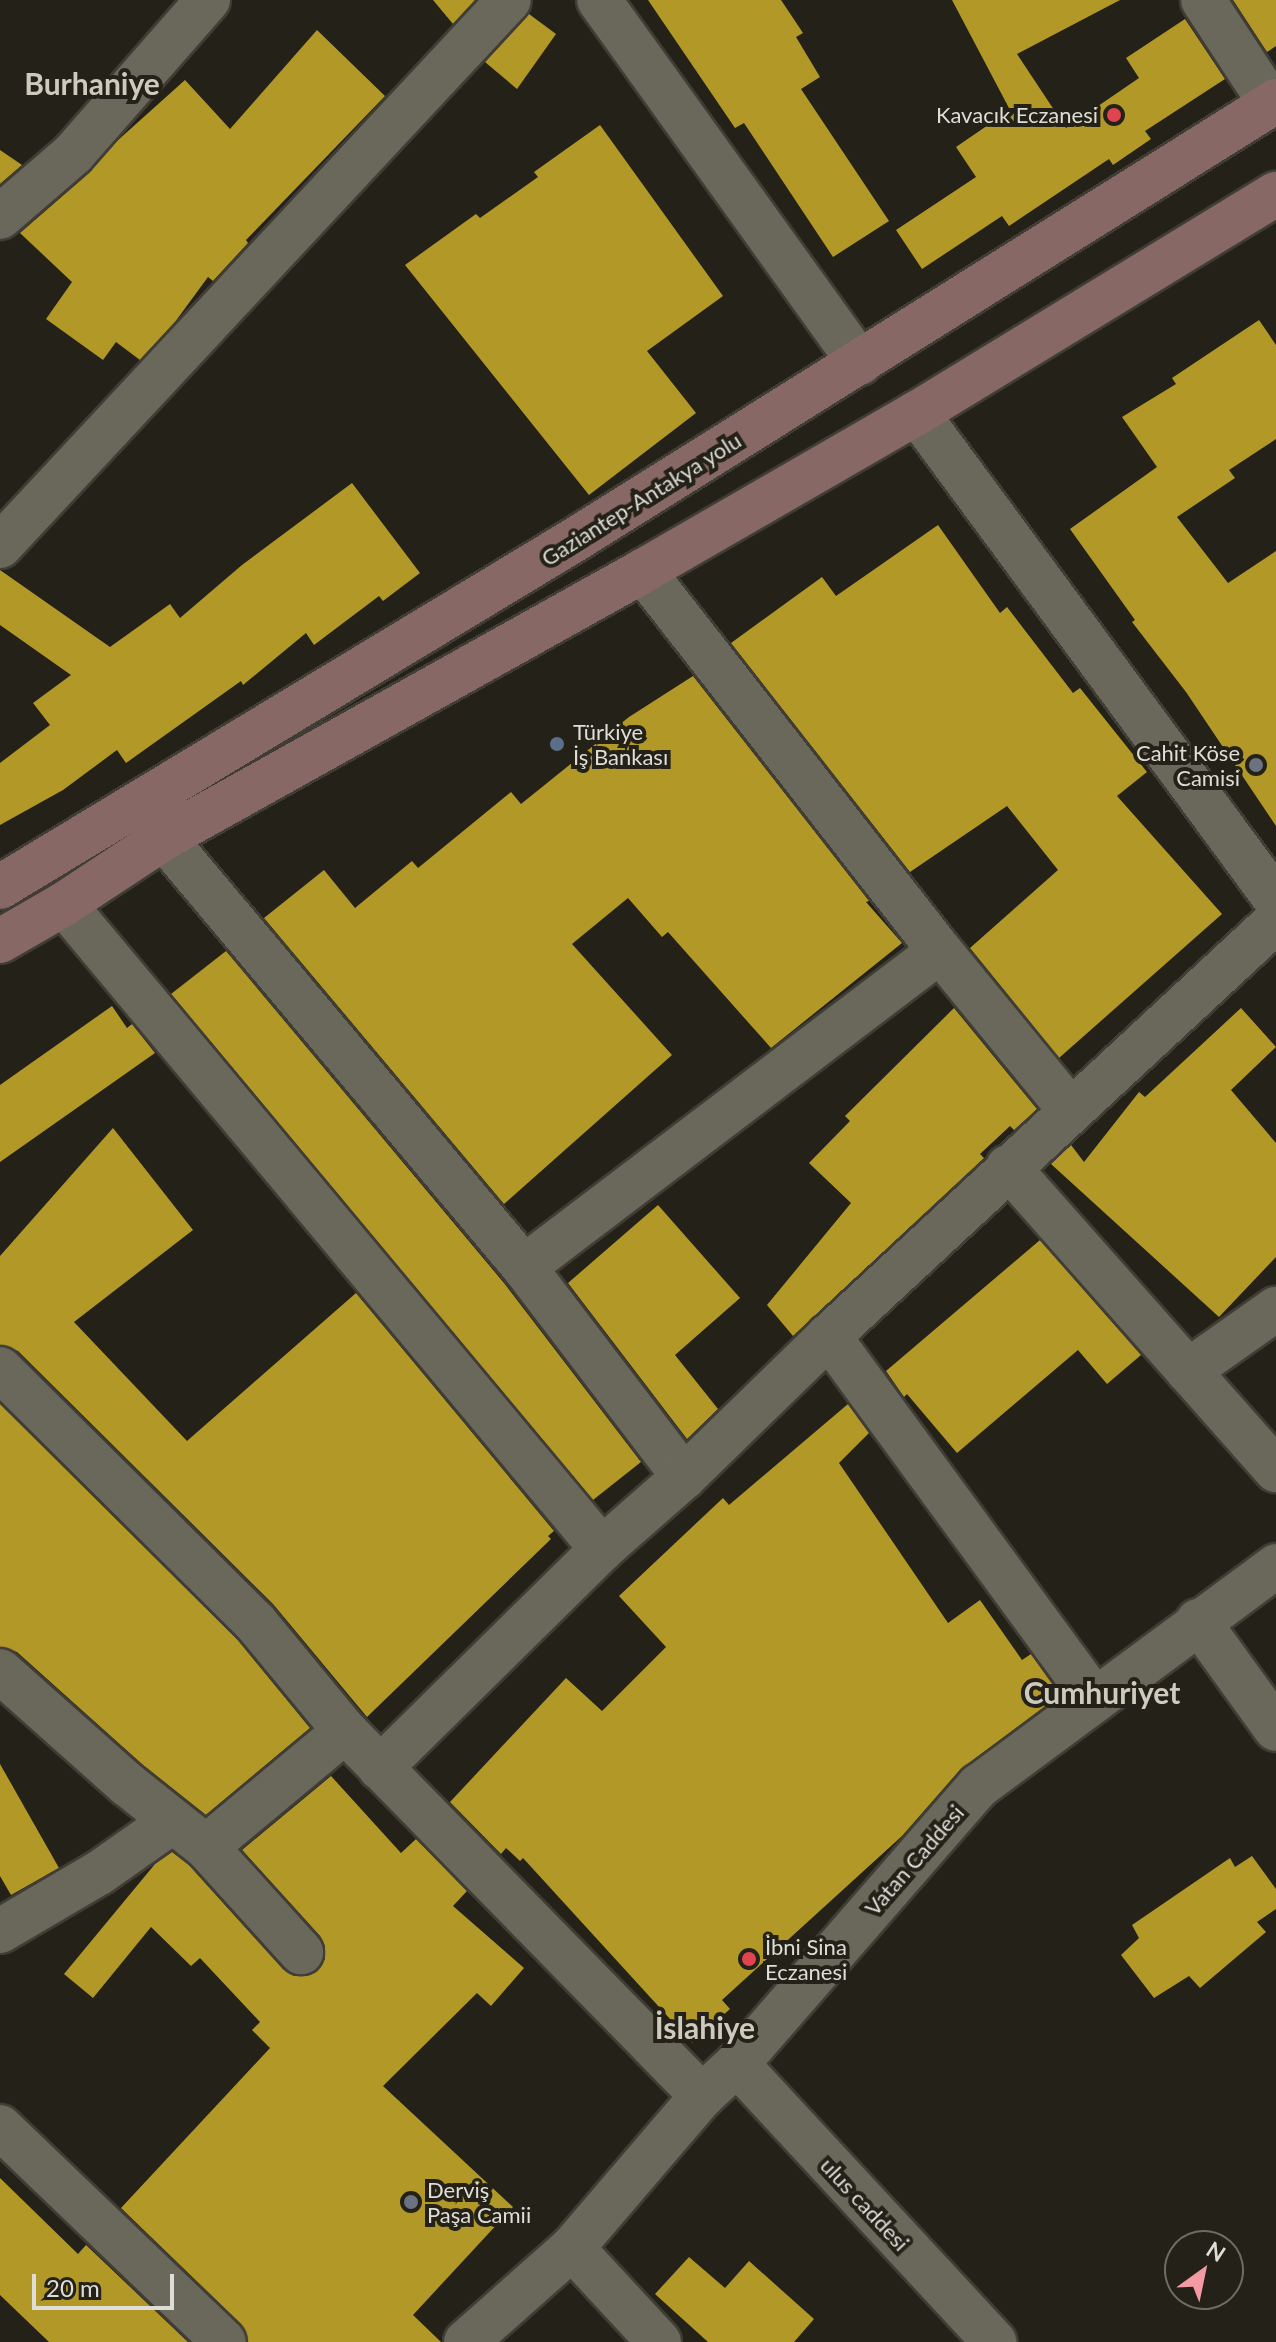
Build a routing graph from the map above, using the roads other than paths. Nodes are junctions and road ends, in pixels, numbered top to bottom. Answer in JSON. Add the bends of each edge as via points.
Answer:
{"nodes":[{"id":1,"x":208,"y":0,"type":"edge"},
{"id":2,"x":509,"y":0,"type":"edge"},
{"id":3,"x":599,"y":0,"type":"edge"},
{"id":4,"x":1203,"y":0,"type":"edge"},
{"id":5,"x":1273,"y":102,"type":"edge"},
{"id":6,"x":1276,"y":194,"type":"edge"},
{"id":7,"x":0,"y":217,"type":"edge"},
{"id":8,"x":860,"y":363,"type":"junction"},
{"id":9,"x":917,"y":413,"type":"junction"},
{"id":10,"x":0,"y":546,"type":"edge"},
{"id":11,"x":643,"y":571,"type":"junction"},
{"id":12,"x":164,"y":838,"type":"junction"},
{"id":13,"x":0,"y":887,"type":"edge"},
{"id":14,"x":1276,"y":900,"type":"edge"},
{"id":15,"x":64,"y":904,"type":"junction"},
{"id":16,"x":1276,"y":921,"type":"edge"},
{"id":17,"x":0,"y":941,"type":"edge"},
{"id":18,"x":940,"y":951,"type":"junction"},
{"id":19,"x":1070,"y":1110,"type":"junction"},
{"id":20,"x":1008,"y":1167,"type":"junction"},
{"id":21,"x":524,"y":1267,"type":"junction"},
{"id":22,"x":1276,"y":1309,"type":"edge"},
{"id":23,"x":829,"y":1336,"type":"junction"},
{"id":24,"x":0,"y":1369,"type":"edge"},
{"id":25,"x":1188,"y":1371,"type":"junction"},
{"id":26,"x":1276,"y":1470,"type":"edge"},
{"id":27,"x":684,"y":1477,"type":"junction"},
{"id":28,"x":602,"y":1549,"type":"junction"},
{"id":29,"x":1276,"y":1566,"type":"edge"},
{"id":30,"x":1198,"y":1621,"type":"junction"},
{"id":31,"x":0,"y":1671,"type":"edge"},
{"id":32,"x":1095,"y":1700,"type":"junction"},
{"id":33,"x":1276,"y":1729,"type":"edge"},
{"id":34,"x":345,"y":1731,"type":"junction"},
{"id":35,"x":380,"y":1768,"type":"junction"},
{"id":36,"x":189,"y":1834,"type":"junction"},
{"id":37,"x":0,"y":1931,"type":"edge"},
{"id":38,"x":301,"y":1952,"type":"dead end"},
{"id":39,"x":737,"y":2064,"type":"junction"},
{"id":40,"x":702,"y":2096,"type":"junction"},
{"id":41,"x":0,"y":2127,"type":"edge"},
{"id":42,"x":572,"y":2248,"type":"junction"},
{"id":43,"x":224,"y":2342,"type":"edge"},
{"id":44,"x":466,"y":2342,"type":"edge"},
{"id":45,"x":659,"y":2342,"type":"edge"},
{"id":46,"x":994,"y":2342,"type":"edge"}],
"edges":[{"from":1,"to":7,"type":"street","via":[[73,154]]},
{"from":2,"to":10,"type":"street"},
{"from":3,"to":8,"type":"street"},
{"from":4,"to":5,"type":"street"},
{"from":5,"to":8,"type":"main road","name":"Gaziantep-Antakya yolu"},
{"from":6,"to":9,"type":"main road"},
{"from":8,"to":13,"type":"main road","name":"Gaziantep-Antakya yolu"},
{"from":9,"to":11,"type":"main road"},
{"from":9,"to":14,"type":"street"},
{"from":11,"to":12,"type":"main road"},
{"from":11,"to":18,"type":"street"},
{"from":12,"to":15,"type":"main road"},
{"from":12,"to":21,"type":"street"},
{"from":15,"to":17,"type":"main road"},
{"from":15,"to":28,"type":"street"},
{"from":16,"to":19,"type":"street"},
{"from":18,"to":19,"type":"street"},
{"from":18,"to":21,"type":"street"},
{"from":19,"to":20,"type":"street"},
{"from":20,"to":23,"type":"street"},
{"from":20,"to":25,"type":"street"},
{"from":21,"to":27,"type":"street"},
{"from":22,"to":25,"type":"street"},
{"from":23,"to":27,"type":"street"},
{"from":23,"to":32,"type":"street"},
{"from":24,"to":34,"type":"street","via":[[255,1622]]},
{"from":25,"to":26,"type":"street"},
{"from":27,"to":28,"type":"street"},
{"from":28,"to":35,"type":"street"},
{"from":29,"to":30,"type":"street","name":"Vatan Caddesi"},
{"from":30,"to":32,"type":"street","name":"Vatan Caddesi"},
{"from":30,"to":33,"type":"street"},
{"from":31,"to":36,"type":"street"},
{"from":32,"to":39,"type":"street","name":"Vatan Caddesi","via":[[979,1786]]},
{"from":34,"to":35,"type":"street"},
{"from":34,"to":36,"type":"street"},
{"from":35,"to":40,"type":"street"},
{"from":36,"to":37,"type":"street","via":[[99,1873]]},
{"from":36,"to":38,"type":"street"},
{"from":39,"to":40,"type":"street","name":"Vatan Caddesi"},
{"from":39,"to":46,"type":"street","name":"ulus caddesi"},
{"from":40,"to":42,"type":"street","name":"Vatan Caddesi"},
{"from":41,"to":43,"type":"street"},
{"from":42,"to":44,"type":"street","name":"Vatan Caddesi"},
{"from":42,"to":45,"type":"street"}]}
